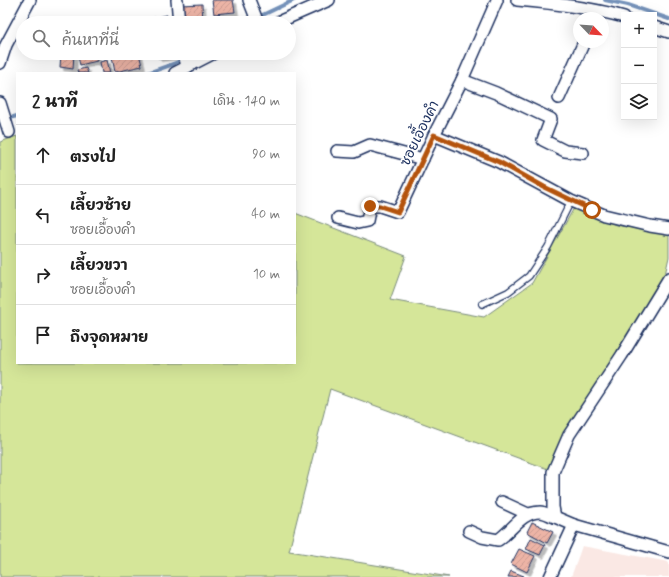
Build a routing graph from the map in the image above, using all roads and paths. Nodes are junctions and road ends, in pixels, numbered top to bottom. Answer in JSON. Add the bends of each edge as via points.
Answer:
{"nodes":[{"id":1,"x":30,"y":0,"type":"edge"},
{"id":2,"x":177,"y":0,"type":"edge"},
{"id":3,"x":329,"y":0,"type":"edge"},
{"id":4,"x":497,"y":0,"type":"edge"},
{"id":5,"x":517,"y":0,"type":"edge"},
{"id":6,"x":249,"y":1,"type":"edge"},
{"id":7,"x":590,"y":12,"type":"edge"},
{"id":8,"x":609,"y":15,"type":"edge"},
{"id":9,"x":21,"y":16,"type":"edge"},
{"id":10,"x":178,"y":16,"type":"edge"},
{"id":11,"x":255,"y":16,"type":"edge"},
{"id":12,"x":292,"y":16,"type":"edge"},
{"id":13,"x":621,"y":17,"type":"edge"},
{"id":14,"x":16,"y":26,"type":"edge"},
{"id":15,"x":657,"y":27,"type":"edge"},
{"id":16,"x":669,"y":32,"type":"edge"},
{"id":17,"x":581,"y":48,"type":"edge"},
{"id":18,"x":186,"y":60,"type":"edge"},
{"id":19,"x":0,"y":63,"type":"edge"},
{"id":20,"x":176,"y":72,"type":"edge"},
{"id":21,"x":462,"y":80,"type":"junction"},
{"id":22,"x":559,"y":98,"type":"dead end"},
{"id":23,"x":0,"y":103,"type":"edge"},
{"id":24,"x":8,"y":129,"type":"edge"},
{"id":25,"x":434,"y":135,"type":"junction"},
{"id":26,"x":337,"y":151,"type":"dead end"},
{"id":27,"x":583,"y":153,"type":"dead end"},
{"id":28,"x":423,"y":159,"type":"junction"},
{"id":29,"x":571,"y":201,"type":"junction"},
{"id":30,"x":338,"y":218,"type":"dead end"},
{"id":31,"x":669,"y":229,"type":"edge"},
{"id":32,"x":669,"y":278,"type":"edge"},
{"id":33,"x":482,"y":304,"type":"dead end"},
{"id":34,"x":502,"y":502,"type":"dead end"},
{"id":35,"x":528,"y":514,"type":"junction"},
{"id":36,"x":555,"y":517,"type":"junction"},
{"id":37,"x":574,"y":525,"type":"junction"},
{"id":38,"x":469,"y":531,"type":"dead end"},
{"id":39,"x":669,"y":552,"type":"edge"},
{"id":40,"x":550,"y":577,"type":"edge"}],
"edges":[{"from":1,"to":9,"type":"street"},
{"from":2,"to":10,"type":"street"},
{"from":3,"to":12,"type":"street"},
{"from":4,"to":21,"type":"street","name":"ซอยเอื้องคำ"},
{"from":5,"to":7,"type":"street","via":[[567,5]]},
{"from":6,"to":11,"type":"street"},
{"from":8,"to":13,"type":"street"},
{"from":14,"to":19,"type":"street"},
{"from":15,"to":16,"type":"street"},
{"from":17,"to":22,"type":"street"},
{"from":18,"to":20,"type":"street"},
{"from":21,"to":25,"type":"street","name":"ซอยเอื้องคำ"},
{"from":21,"to":27,"type":"street","via":[[551,119],[543,140],[565,151]]},
{"from":23,"to":24,"type":"street"},
{"from":25,"to":28,"type":"street","name":"ซอยเอื้องคำ"},
{"from":25,"to":29,"type":"street","via":[[499,162]]},
{"from":26,"to":28,"type":"street","via":[[354,152],[370,145]]},
{"from":28,"to":30,"type":"street","name":"ซอยเอื้องคำ","via":[[398,212],[380,206],[370,206],[367,221],[358,223]]},
{"from":29,"to":31,"type":"street","via":[[614,218]]},
{"from":29,"to":33,"type":"lane","via":[[548,247],[529,276],[508,292]]},
{"from":32,"to":36,"type":"street","via":[[569,435],[553,472]]},
{"from":34,"to":35,"type":"street"},
{"from":35,"to":36,"type":"street","via":[[541,512]]},
{"from":35,"to":38,"type":"street","via":[[498,540]]},
{"from":36,"to":37,"type":"street"},
{"from":37,"to":39,"type":"street"},
{"from":37,"to":40,"type":"street"}]}
